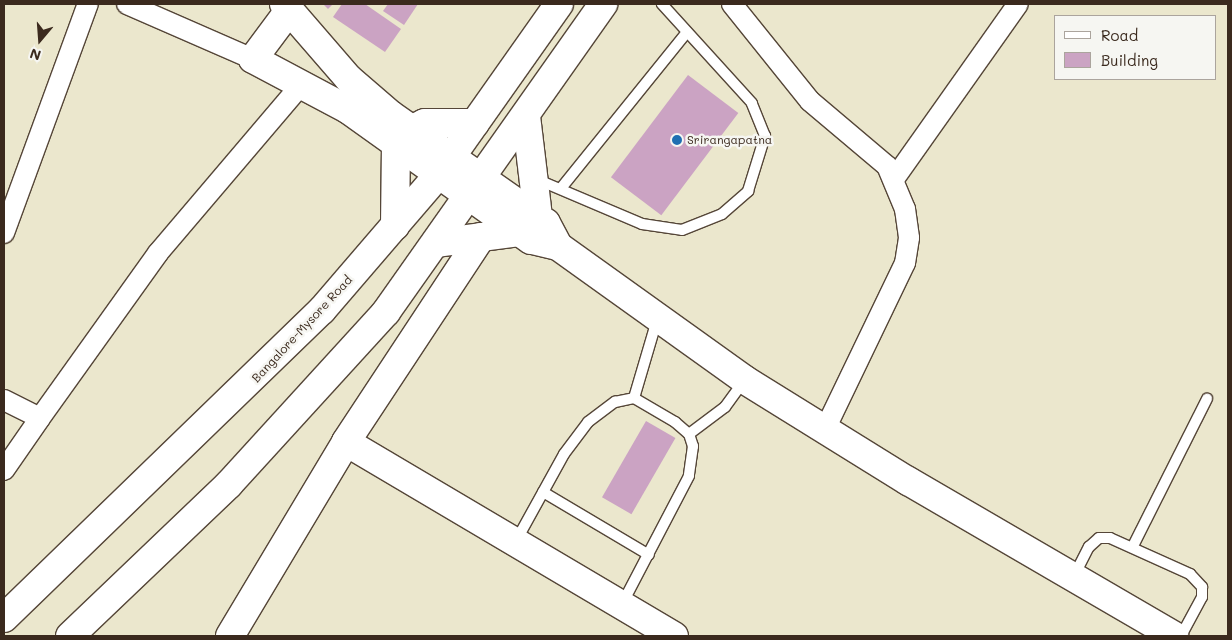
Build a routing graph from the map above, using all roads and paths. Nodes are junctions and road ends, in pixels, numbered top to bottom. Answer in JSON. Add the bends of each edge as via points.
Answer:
{"nodes":[{"id":1,"x":88,"y":4,"type":"edge"},
{"id":2,"x":127,"y":4,"type":"edge"},
{"id":3,"x":559,"y":4,"type":"edge"},
{"id":4,"x":603,"y":4,"type":"edge"},
{"id":5,"x":662,"y":4,"type":"edge"},
{"id":6,"x":732,"y":4,"type":"edge"},
{"id":7,"x":1018,"y":4,"type":"edge"},
{"id":8,"x":286,"y":8,"type":"edge"},
{"id":9,"x":687,"y":32,"type":"junction"},
{"id":10,"x":254,"y":59,"type":"junction"},
{"id":11,"x":302,"y":84,"type":"junction"},
{"id":12,"x":526,"y":116,"type":"junction"},
{"id":13,"x":475,"y":123,"type":"junction"},
{"id":14,"x":404,"y":136,"type":"junction"},
{"id":15,"x":446,"y":164,"type":"junction"},
{"id":16,"x":890,"y":173,"type":"junction"},
{"id":17,"x":531,"y":178,"type":"junction"},
{"id":18,"x":478,"y":187,"type":"junction"},
{"id":19,"x":562,"y":187,"type":"junction"},
{"id":20,"x":529,"y":225,"type":"junction"},
{"id":21,"x":394,"y":226,"type":"junction"},
{"id":22,"x":4,"y":233,"type":"edge"},
{"id":23,"x":480,"y":238,"type":"junction"},
{"id":24,"x":436,"y":243,"type":"junction"},
{"id":25,"x":657,"y":320,"type":"junction"},
{"id":26,"x":745,"y":380,"type":"junction"},
{"id":27,"x":634,"y":398,"type":"junction"},
{"id":28,"x":1207,"y":399,"type":"dead end"},
{"id":29,"x":4,"y":400,"type":"edge"},
{"id":30,"x":40,"y":418,"type":"junction"},
{"id":31,"x":826,"y":429,"type":"junction"},
{"id":32,"x":689,"y":434,"type":"junction"},
{"id":33,"x":346,"y":442,"type":"junction"},
{"id":34,"x":4,"y":470,"type":"edge"},
{"id":35,"x":543,"y":492,"type":"junction"},
{"id":36,"x":515,"y":542,"type":"junction"},
{"id":37,"x":1133,"y":546,"type":"junction"},
{"id":38,"x":649,"y":555,"type":"junction"},
{"id":39,"x":1074,"y":576,"type":"junction"},
{"id":40,"x":622,"y":605,"type":"junction"},
{"id":41,"x":4,"y":618,"type":"edge"},
{"id":42,"x":70,"y":636,"type":"edge"},
{"id":43,"x":230,"y":636,"type":"edge"},
{"id":44,"x":674,"y":636,"type":"edge"},
{"id":45,"x":1174,"y":636,"type":"edge"},
{"id":46,"x":1180,"y":636,"type":"edge"}],
"edges":[{"from":1,"to":22,"type":"street"},
{"from":2,"to":10,"type":"street"},
{"from":3,"to":13,"type":"main road","name":"Bangalore-Mysore Road"},
{"from":4,"to":12,"type":"main road"},
{"from":5,"to":9,"type":"lane"},
{"from":6,"to":16,"type":"street","via":[[779,66],[850,138]]},
{"from":7,"to":16,"type":"street"},
{"from":8,"to":10,"type":"main road"},
{"from":8,"to":14,"type":"main road"},
{"from":9,"to":19,"type":"lane"},
{"from":9,"to":19,"type":"lane","via":[[752,103],[765,136],[748,191],[722,214],[682,230],[642,224]]},
{"from":10,"to":11,"type":"main road"},
{"from":11,"to":14,"type":"main road"},
{"from":11,"to":30,"type":"street","via":[[158,252]]},
{"from":12,"to":17,"type":"main road"},
{"from":12,"to":18,"type":"main road"},
{"from":13,"to":14,"type":"main road","via":[[425,123]]},
{"from":13,"to":15,"type":"main road","name":"Bangalore-Mysore Road"},
{"from":14,"to":15,"type":"main road"},
{"from":14,"to":21,"type":"main road"},
{"from":15,"to":18,"type":"main road"},
{"from":15,"to":21,"type":"main road","name":"Bangalore-Mysore Road"},
{"from":16,"to":31,"type":"street","via":[[909,238],[906,262]]},
{"from":17,"to":19,"type":"lane"},
{"from":17,"to":20,"type":"main road"},
{"from":18,"to":20,"type":"main road"},
{"from":18,"to":24,"type":"main road"},
{"from":20,"to":23,"type":"main road"},
{"from":20,"to":25,"type":"main road","via":[[635,299]]},
{"from":21,"to":41,"type":"main road","name":"Bangalore-Mysore Road","via":[[263,370]]},
{"from":23,"to":24,"type":"main road"},
{"from":23,"to":33,"type":"main road"},
{"from":24,"to":42,"type":"main road","via":[[386,312],[229,484]]},
{"from":25,"to":26,"type":"main road"},
{"from":25,"to":27,"type":"lane"},
{"from":26,"to":31,"type":"main road"},
{"from":26,"to":32,"type":"lane","via":[[726,407]]},
{"from":27,"to":32,"type":"lane"},
{"from":27,"to":35,"type":"lane","via":[[615,402],[588,422]]},
{"from":28,"to":37,"type":"lane"},
{"from":29,"to":30,"type":"street"},
{"from":30,"to":34,"type":"street"},
{"from":31,"to":39,"type":"main road"},
{"from":32,"to":38,"type":"lane","via":[[693,446],[688,476]]},
{"from":33,"to":36,"type":"main road"},
{"from":33,"to":43,"type":"main road"},
{"from":35,"to":36,"type":"lane"},
{"from":35,"to":38,"type":"lane"},
{"from":36,"to":40,"type":"main road"},
{"from":37,"to":39,"type":"lane","via":[[1099,538]]},
{"from":37,"to":46,"type":"lane","via":[[1190,574],[1202,586],[1198,611]]},
{"from":38,"to":40,"type":"lane"},
{"from":39,"to":45,"type":"main road"},
{"from":40,"to":44,"type":"main road"}]}
